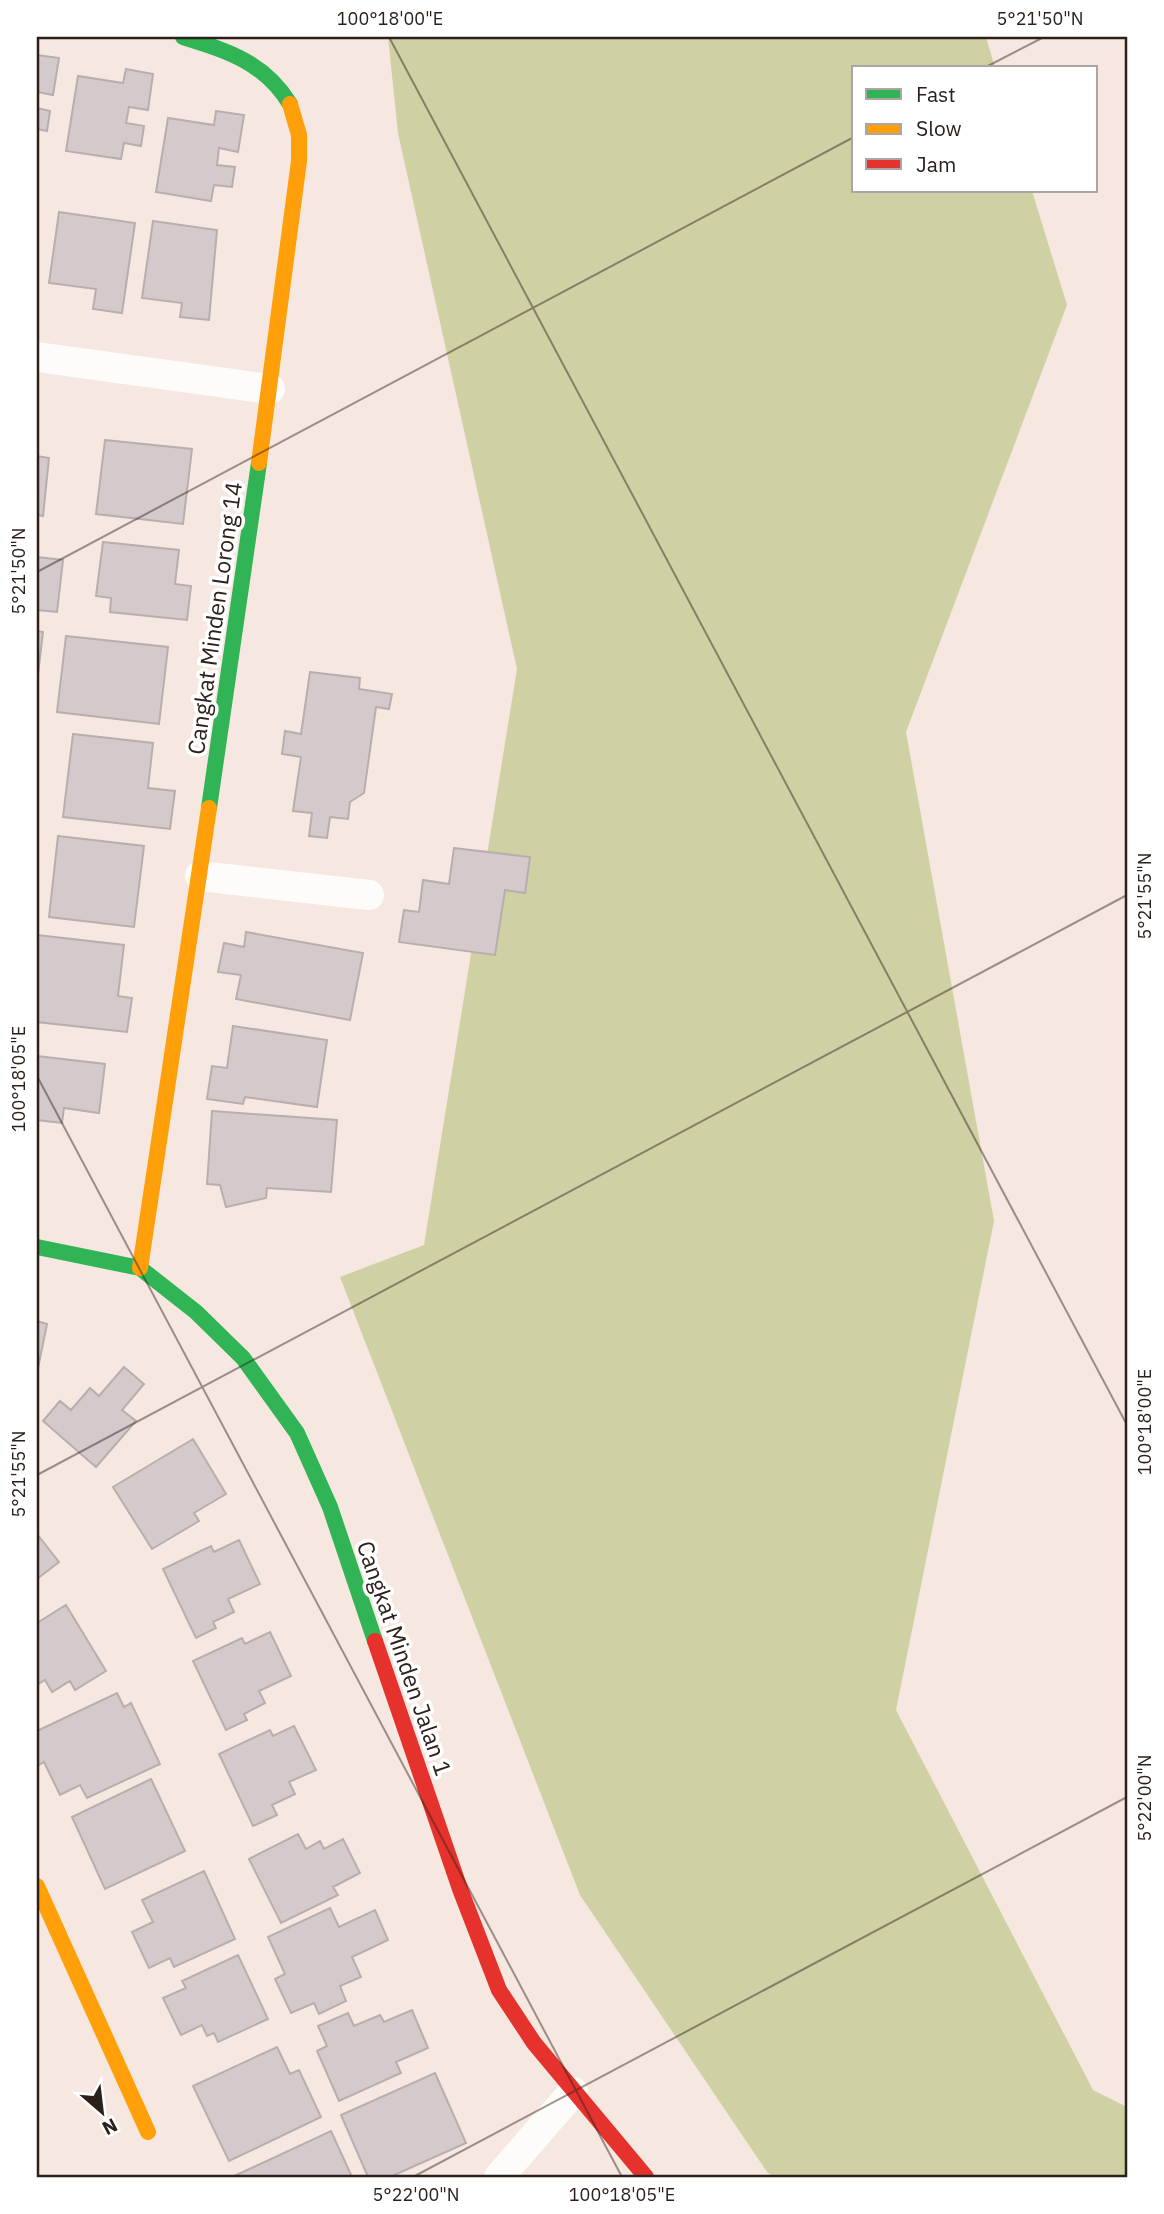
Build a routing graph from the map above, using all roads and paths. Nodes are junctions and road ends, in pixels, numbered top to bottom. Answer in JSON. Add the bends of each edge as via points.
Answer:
{"nodes":[{"id":1,"x":183,"y":37,"type":"edge"},
{"id":2,"x":37,"y":357,"type":"edge"},
{"id":3,"x":270,"y":389,"type":"junction"},
{"id":4,"x":200,"y":876,"type":"junction"},
{"id":5,"x":369,"y":895,"type":"dead end"},
{"id":6,"x":37,"y":1247,"type":"edge"},
{"id":7,"x":140,"y":1268,"type":"junction"},
{"id":8,"x":37,"y":1886,"type":"edge"},
{"id":9,"x":573,"y":2092,"type":"junction"},
{"id":10,"x":148,"y":2132,"type":"dead end"},
{"id":11,"x":499,"y":2177,"type":"edge"},
{"id":12,"x":646,"y":2177,"type":"edge"}],
"edges":[{"from":1,"to":3,"type":"street","name":"Cangkat Minden Lorong 14","via":[[253,62],[273,79],[297,124],[298,163]]},
{"from":2,"to":3,"type":"street"},
{"from":3,"to":4,"type":"street","name":"Cangkat Minden Lorong 14"},
{"from":4,"to":5,"type":"street"},
{"from":4,"to":7,"type":"street","name":"Cangkat Minden Lorong 14"},
{"from":6,"to":7,"type":"street","name":"Cangkat Minden Jalan 1"},
{"from":7,"to":9,"type":"street","name":"Cangkat Minden Jalan 1","via":[[196,1312],[243,1358],[297,1433],[330,1507],[419,1772],[499,1990]]},
{"from":8,"to":10,"type":"street"},
{"from":9,"to":11,"type":"street"},
{"from":9,"to":12,"type":"street","name":"Cangkat Minden Jalan 1"}]}
